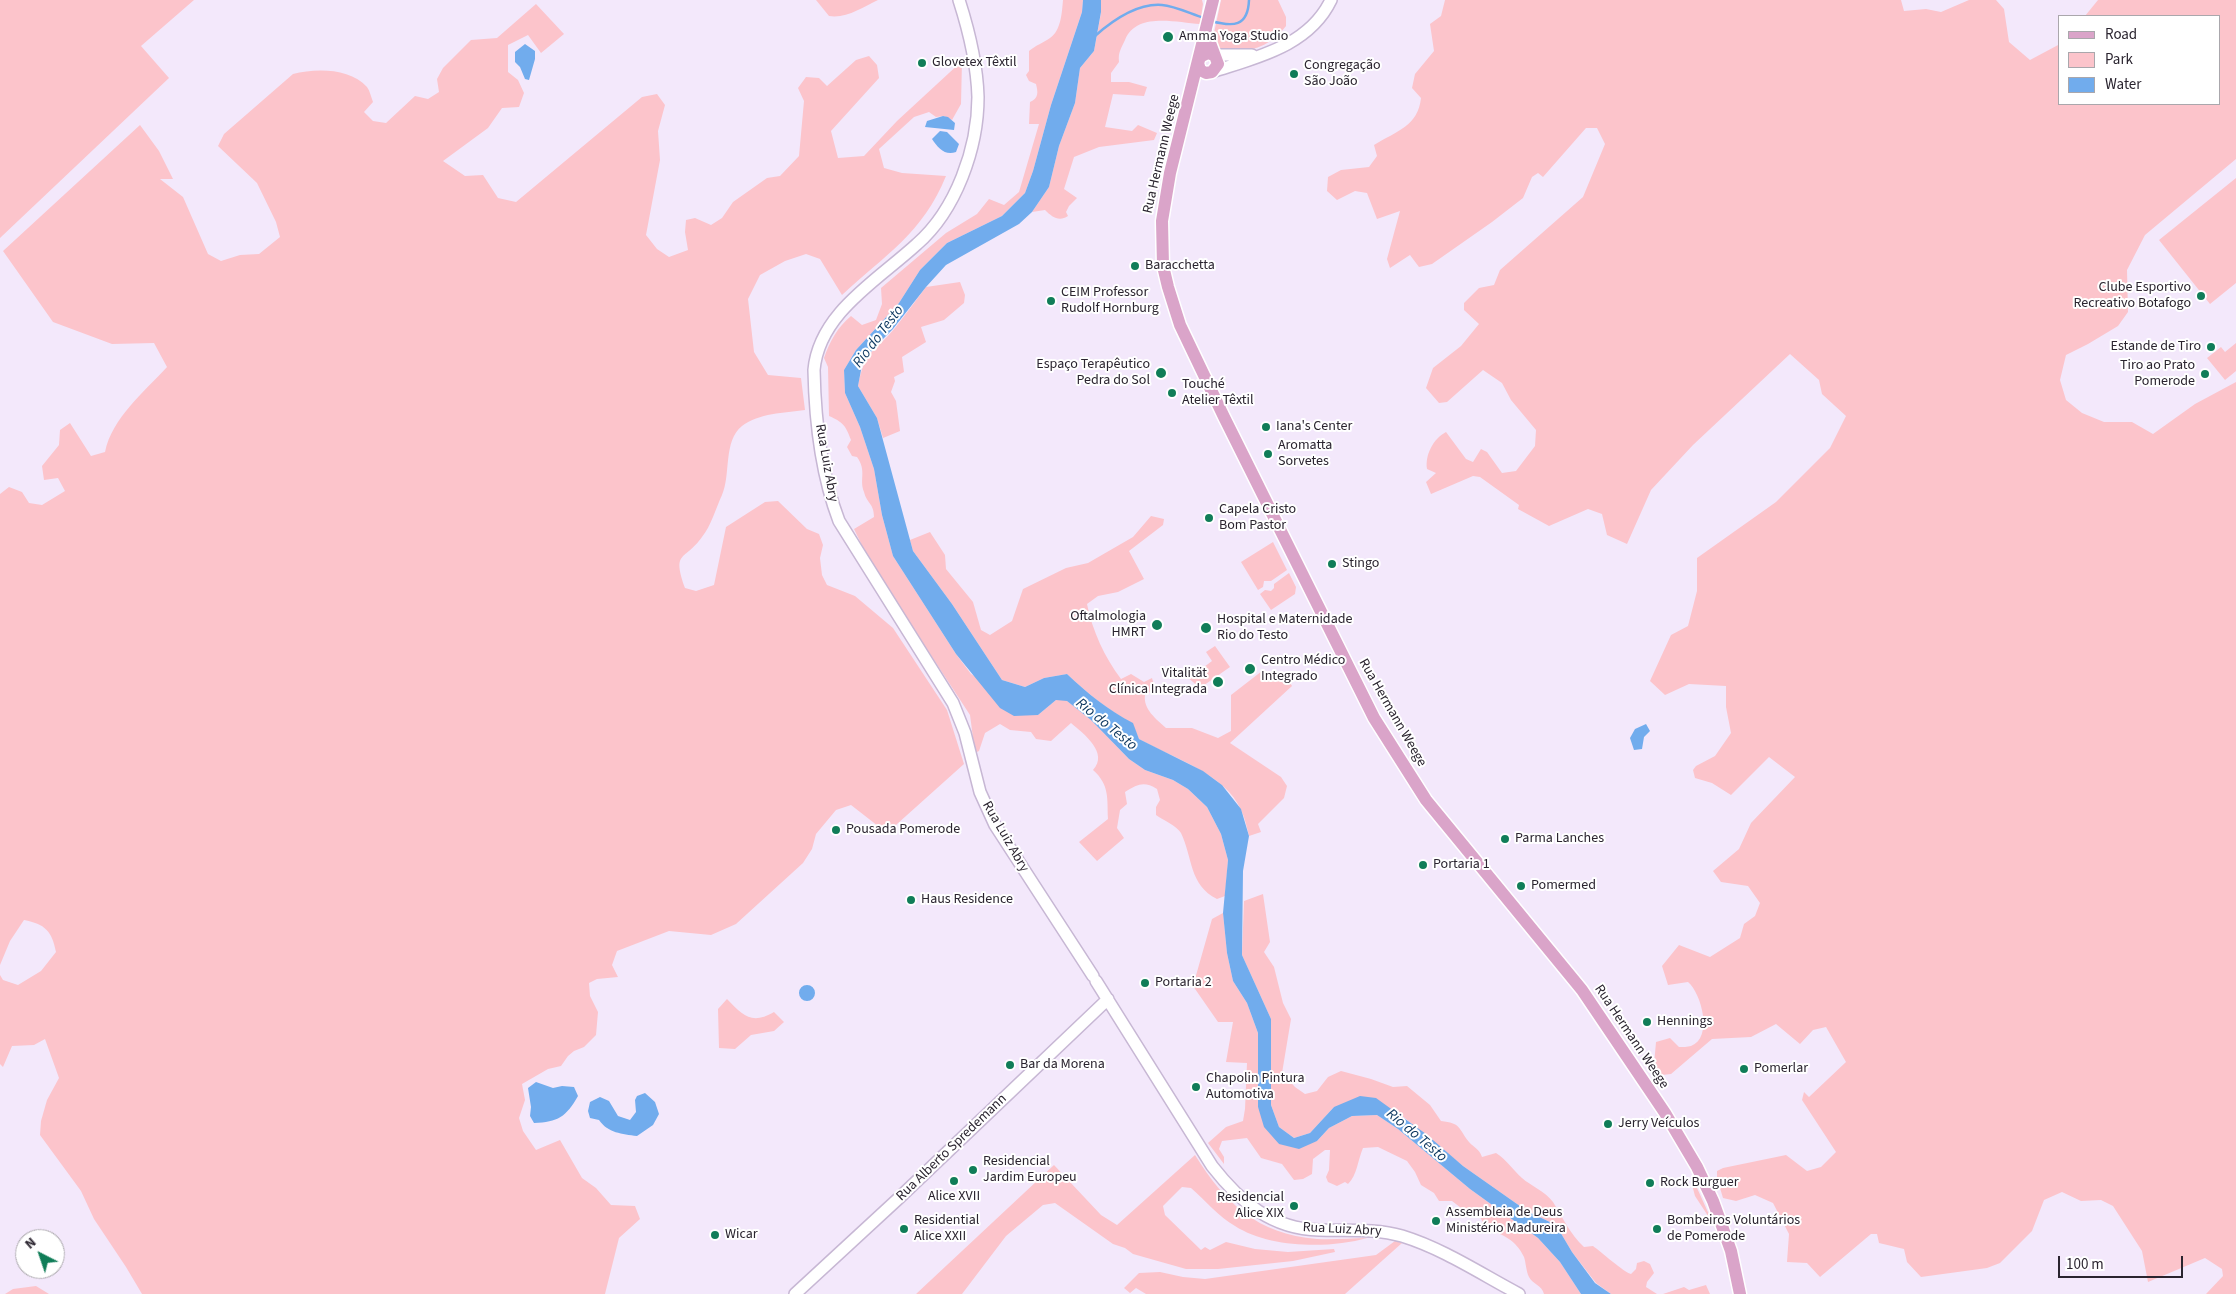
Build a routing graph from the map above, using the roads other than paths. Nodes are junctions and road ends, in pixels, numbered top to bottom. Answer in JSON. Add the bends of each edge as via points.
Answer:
{"nodes":[{"id":1,"x":959,"y":0,"type":"edge"},
{"id":2,"x":1214,"y":0,"type":"edge"},
{"id":3,"x":1331,"y":0,"type":"edge"},
{"id":4,"x":1208,"y":24,"type":"junction"},
{"id":5,"x":1266,"y":53,"type":"junction"},
{"id":6,"x":1214,"y":55,"type":"junction"},
{"id":7,"x":1198,"y":60,"type":"junction"},
{"id":8,"x":1211,"y":73,"type":"junction"},
{"id":9,"x":1191,"y":89,"type":"junction"},
{"id":10,"x":1108,"y":1000,"type":"junction"},
{"id":11,"x":795,"y":1294,"type":"edge"},
{"id":12,"x":1518,"y":1294,"type":"edge"},
{"id":13,"x":1740,"y":1294,"type":"edge"}],
"edges":[{"from":1,"to":10,"type":"street","name":"Rua Luiz Abry","via":[[972,47],[978,97],[975,130],[967,160],[954,193],[933,227],[843,309],[825,331],[815,357],[814,370],[822,450],[829,492],[839,521],[954,704],[980,792],[995,825]]},
{"from":2,"to":4,"type":"main road","name":"Rua Hermann Weege"},
{"from":3,"to":5,"type":"street","via":[[1319,21],[1309,30]]},
{"from":4,"to":6,"type":"main road"},
{"from":4,"to":7,"type":"main road","name":"Rua Hermann Weege"},
{"from":5,"to":6,"type":"street"},
{"from":5,"to":8,"type":"street"},
{"from":6,"to":7,"type":"main road","via":[[1205,54]]},
{"from":6,"to":8,"type":"main road","via":[[1218,64]]},
{"from":7,"to":8,"type":"main road","via":[[1200,70]]},
{"from":7,"to":9,"type":"main road","name":"Rua Hermann Weege"},
{"from":8,"to":9,"type":"main road","name":"Rua Hermann Weege"},
{"from":9,"to":13,"type":"main road","name":"Rua Hermann Weege","via":[[1166,190],[1162,221],[1161,243],[1168,287],[1180,325],[1354,679],[1389,742],[1449,830],[1597,1011],[1688,1151],[1704,1180],[1724,1230]]},
{"from":10,"to":11,"type":"street","name":"Rua Alberto Spredemann"},
{"from":10,"to":12,"type":"street","name":"Rua Luiz Abry","via":[[1212,1166],[1238,1196],[1263,1216],[1297,1228],[1376,1231],[1402,1236],[1440,1251]]}]}
